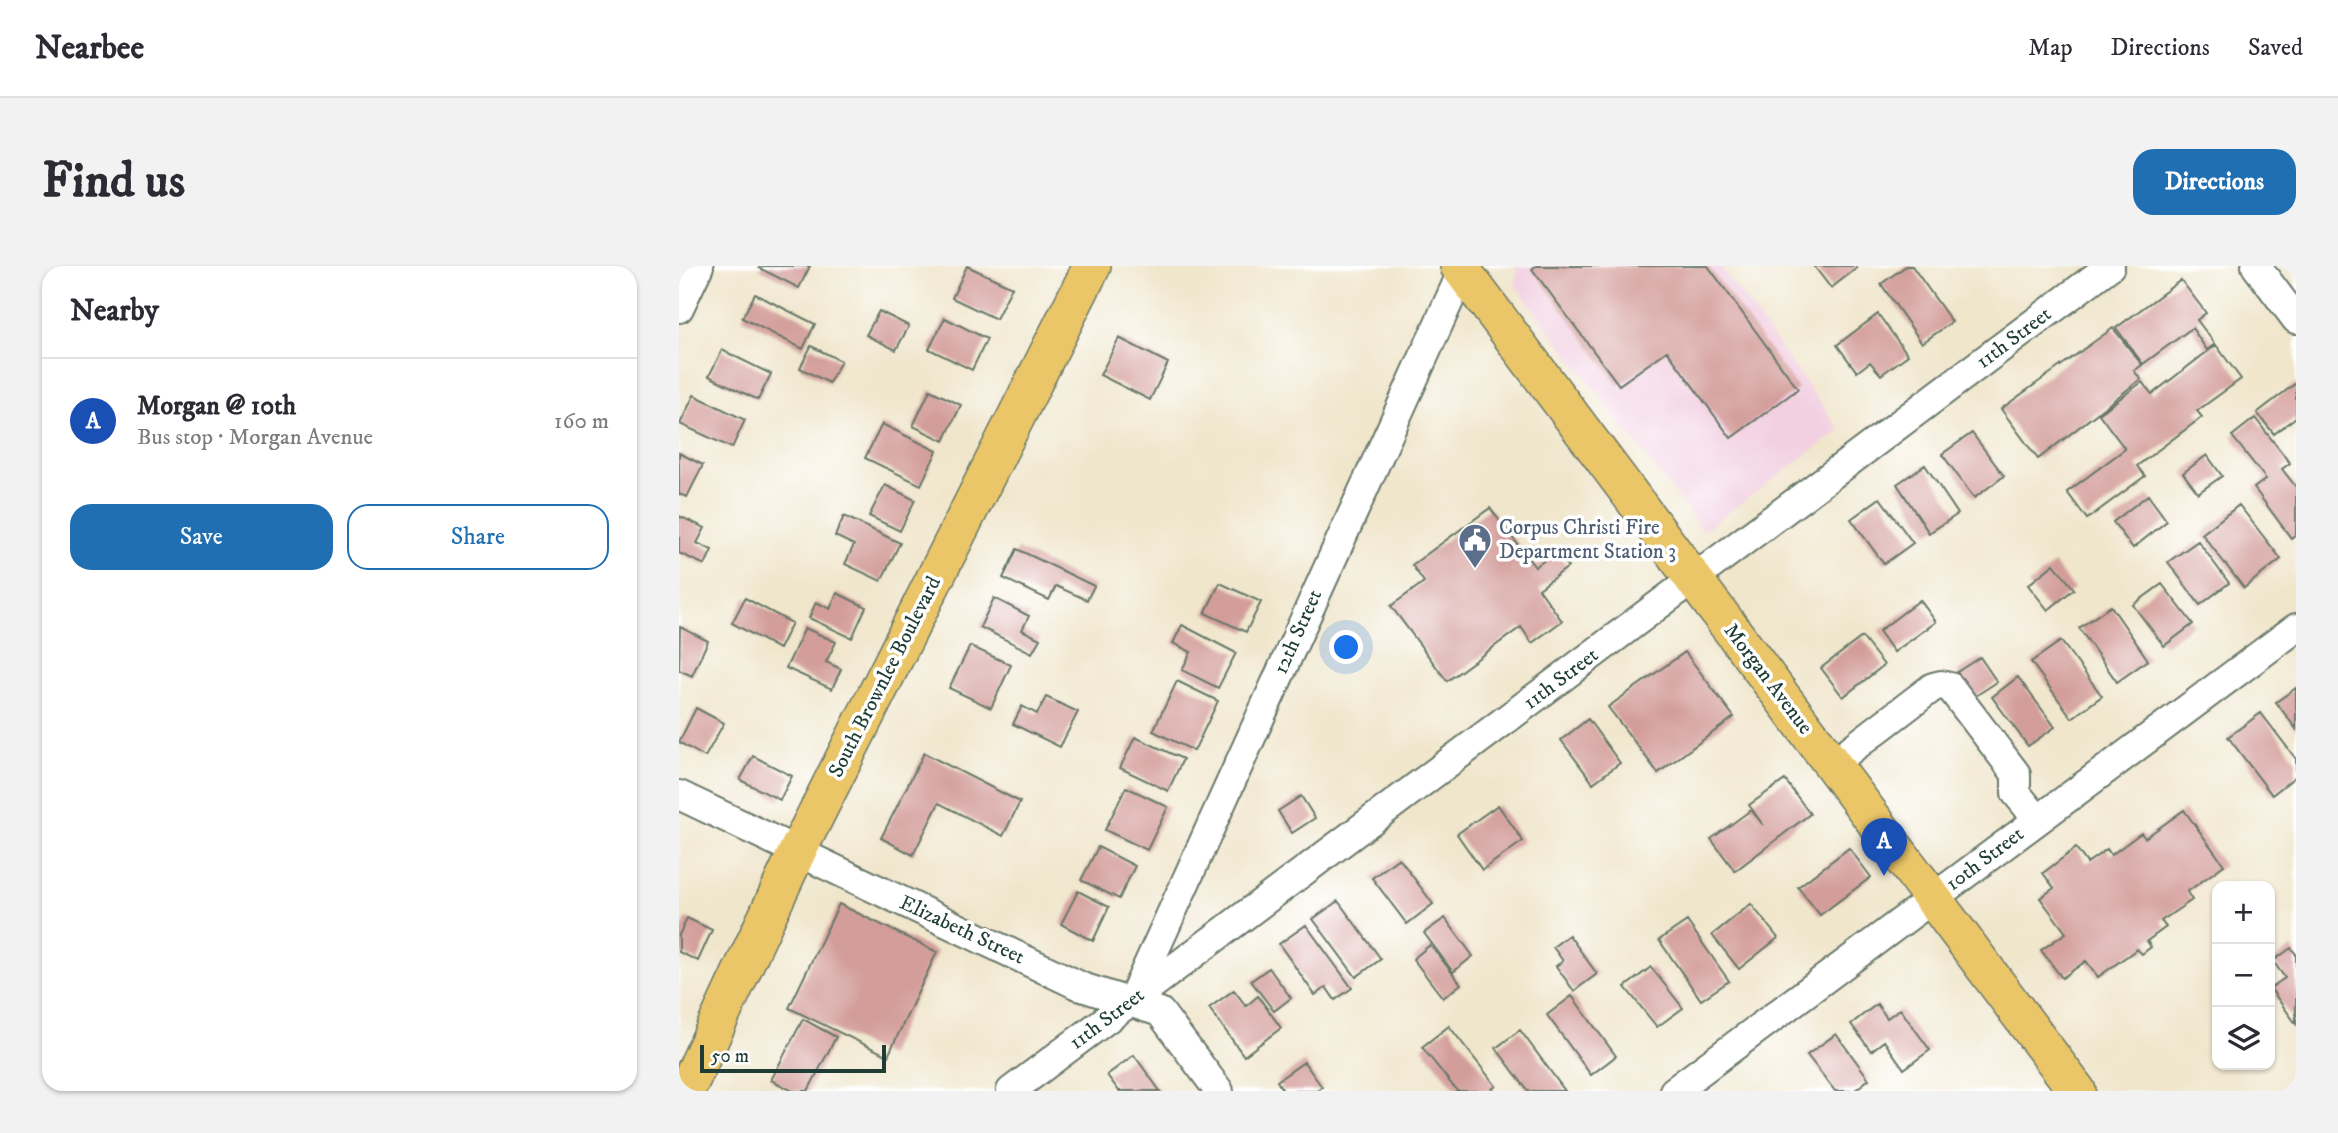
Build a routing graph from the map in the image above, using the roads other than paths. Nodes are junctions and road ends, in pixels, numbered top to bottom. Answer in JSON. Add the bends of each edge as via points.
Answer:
{"nodes":[{"id":1,"x":699,"y":266,"type":"edge"},
{"id":2,"x":1092,"y":266,"type":"edge"},
{"id":3,"x":2110,"y":266,"type":"edge"},
{"id":4,"x":2256,"y":266,"type":"edge"},
{"id":5,"x":1463,"y":267,"type":"edge"},
{"id":6,"x":679,"y":307,"type":"edge"},
{"id":7,"x":2296,"y":319,"type":"edge"},
{"id":8,"x":1694,"y":580,"type":"junction"},
{"id":9,"x":2296,"y":628,"type":"edge"},
{"id":10,"x":1832,"y":764,"type":"junction"},
{"id":11,"x":679,"y":795,"type":"edge"},
{"id":12,"x":2038,"y":820,"type":"junction"},
{"id":13,"x":797,"y":852,"type":"junction"},
{"id":14,"x":1933,"y":898,"type":"junction"},
{"id":15,"x":1132,"y":1001,"type":"junction"},
{"id":16,"x":687,"y":1091,"type":"edge"},
{"id":17,"x":1011,"y":1091,"type":"edge"},
{"id":18,"x":1219,"y":1091,"type":"edge"},
{"id":19,"x":1674,"y":1091,"type":"edge"},
{"id":20,"x":2077,"y":1091,"type":"edge"}],
"edges":[{"from":1,"to":6,"type":"street"},
{"from":2,"to":13,"type":"main road","name":"South Brownlee Boulevard"},
{"from":3,"to":8,"type":"street","name":"11th Street"},
{"from":4,"to":7,"type":"street"},
{"from":5,"to":8,"type":"main road","name":"Morgan Avenue"},
{"from":5,"to":15,"type":"street","name":"12th Street"},
{"from":8,"to":10,"type":"main road","name":"Morgan Avenue"},
{"from":8,"to":15,"type":"street","name":"11th Street"},
{"from":9,"to":12,"type":"street","name":"10th Street"},
{"from":10,"to":12,"type":"street","via":[[1933,687],[1950,687],[2016,774],[2017,793]]},
{"from":10,"to":14,"type":"main road","name":"Morgan Avenue"},
{"from":11,"to":13,"type":"street","name":"Elizabeth Street"},
{"from":12,"to":14,"type":"street","name":"10th Street"},
{"from":13,"to":15,"type":"street","name":"Elizabeth Street","via":[[1082,987]]},
{"from":13,"to":16,"type":"main road","name":"South Brownlee Boulevard"},
{"from":14,"to":19,"type":"street","name":"10th Street"},
{"from":14,"to":20,"type":"main road","name":"Morgan Avenue"},
{"from":15,"to":17,"type":"street","name":"11th Street"},
{"from":15,"to":18,"type":"street","name":"Elizabeth Street","via":[[1160,1012]]}]}
